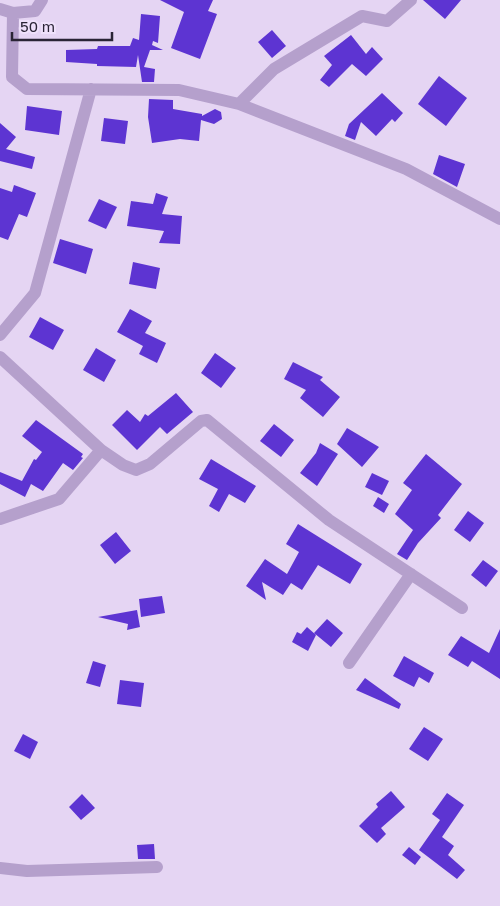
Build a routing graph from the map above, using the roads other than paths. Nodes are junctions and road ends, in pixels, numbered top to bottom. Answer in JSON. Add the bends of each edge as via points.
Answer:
{"nodes":[{"id":1,"x":42,"y":0,"type":"edge"},
{"id":2,"x":410,"y":0,"type":"edge"},
{"id":3,"x":0,"y":9,"type":"edge"},
{"id":4,"x":13,"y":13,"type":"junction"},
{"id":5,"x":92,"y":89,"type":"junction"},
{"id":6,"x":238,"y":104,"type":"junction"},
{"id":7,"x":500,"y":220,"type":"edge"},
{"id":8,"x":0,"y":335,"type":"edge"},
{"id":9,"x":0,"y":357,"type":"edge"},
{"id":10,"x":100,"y":450,"type":"junction"},
{"id":11,"x":0,"y":519,"type":"edge"},
{"id":12,"x":411,"y":574,"type":"junction"},
{"id":13,"x":462,"y":608,"type":"dead end"},
{"id":14,"x":349,"y":663,"type":"dead end"},
{"id":15,"x":157,"y":867,"type":"dead end"},
{"id":16,"x":0,"y":868,"type":"edge"}],
"edges":[{"from":1,"to":4,"type":"street","via":[[35,11]]},
{"from":2,"to":6,"type":"street","via":[[387,21],[362,16],[354,20],[274,69]]},
{"from":3,"to":4,"type":"street"},
{"from":4,"to":5,"type":"street","via":[[12,78],[27,89]]},
{"from":5,"to":6,"type":"street","via":[[179,90]]},
{"from":5,"to":8,"type":"street","via":[[35,293]]},
{"from":6,"to":7,"type":"street","via":[[406,169]]},
{"from":9,"to":10,"type":"street"},
{"from":10,"to":11,"type":"street","via":[[59,499]]},
{"from":10,"to":12,"type":"street","via":[[136,470],[150,464],[200,421],[207,420],[329,520]]},
{"from":12,"to":13,"type":"street"},
{"from":12,"to":14,"type":"street"},
{"from":15,"to":16,"type":"street","via":[[27,872]]}]}
